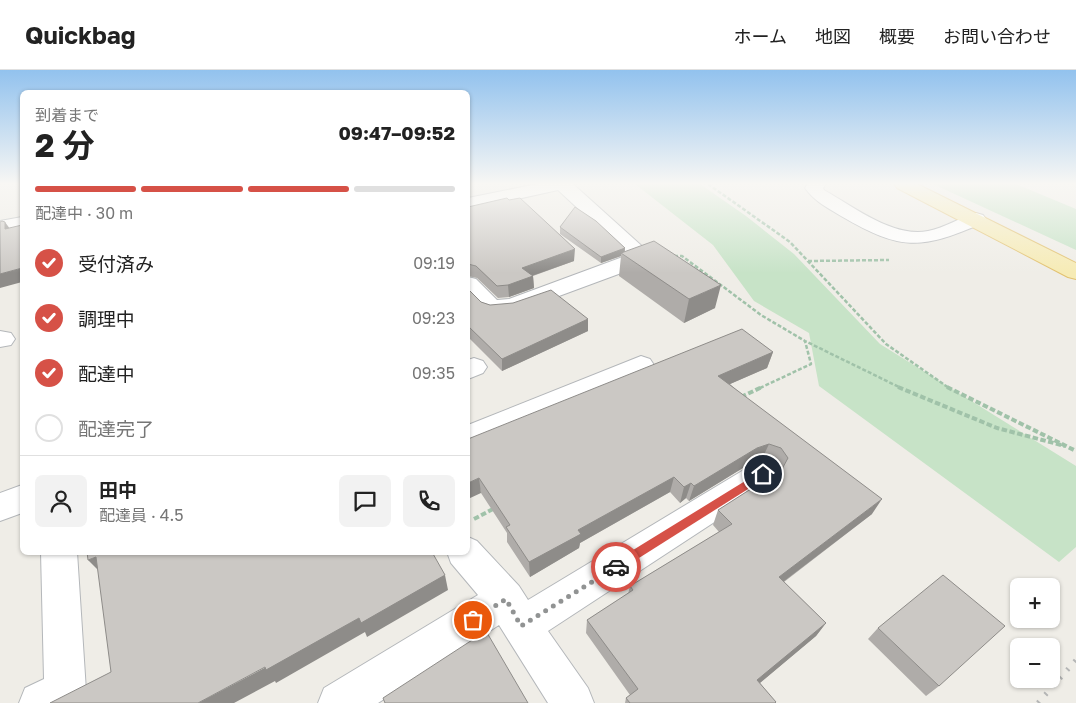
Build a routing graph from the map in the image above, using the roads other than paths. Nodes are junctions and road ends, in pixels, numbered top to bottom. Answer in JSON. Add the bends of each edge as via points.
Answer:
{"nodes":[{"id":1,"x":595,"y":214,"type":"edge"},
{"id":2,"x":853,"y":214,"type":"edge"},
{"id":3,"x":965,"y":214,"type":"edge"},
{"id":4,"x":976,"y":219,"type":"junction"},
{"id":5,"x":20,"y":223,"type":"edge"},
{"id":6,"x":0,"y":227,"type":"edge"},
{"id":7,"x":1076,"y":272,"type":"edge"},
{"id":8,"x":470,"y":286,"type":"edge"},
{"id":9,"x":640,"y":365,"type":"dead end"},
{"id":10,"x":470,"y":436,"type":"edge"},
{"id":11,"x":763,"y":474,"type":"dead end"},
{"id":12,"x":20,"y":500,"type":"edge"},
{"id":13,"x":0,"y":507,"type":"edge"},
{"id":14,"x":59,"y":555,"type":"edge"},
{"id":15,"x":466,"y":555,"type":"edge"},
{"id":16,"x":514,"y":613,"type":"junction"},
{"id":17,"x":40,"y":703,"type":"edge"},
{"id":18,"x":339,"y":703,"type":"edge"},
{"id":19,"x":573,"y":703,"type":"edge"}],
"edges":[{"from":1,"to":8,"type":"street","via":[[643,257],[513,306],[491,308]]},
{"from":2,"to":4,"type":"street","via":[[887,232],[920,239]]},
{"from":3,"to":4,"type":"main road"},
{"from":4,"to":7,"type":"main road"},
{"from":5,"to":6,"type":"street"},
{"from":9,"to":10,"type":"street"},
{"from":11,"to":16,"type":"street"},
{"from":12,"to":13,"type":"street"},
{"from":14,"to":17,"type":"street","via":[[66,691]]},
{"from":15,"to":16,"type":"street"},
{"from":16,"to":18,"type":"street"},
{"from":16,"to":19,"type":"street"}]}
